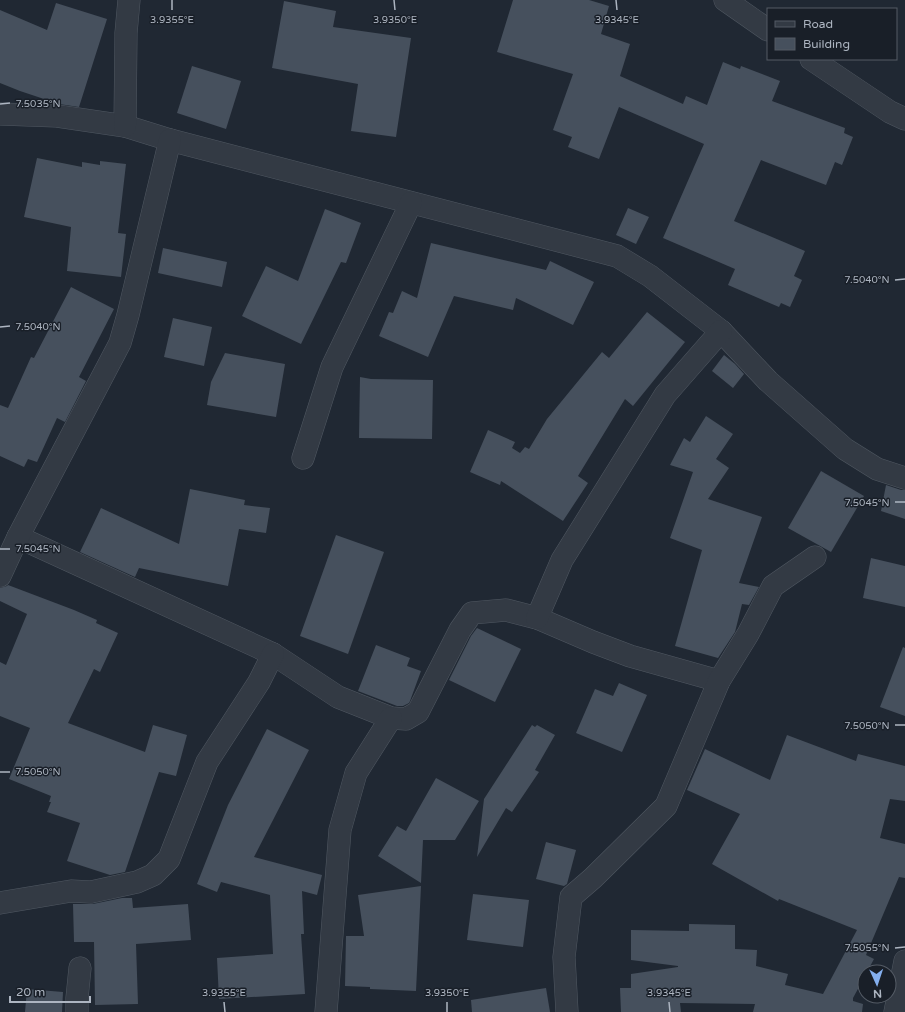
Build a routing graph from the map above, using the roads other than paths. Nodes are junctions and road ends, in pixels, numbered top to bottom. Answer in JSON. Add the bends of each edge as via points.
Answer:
{"nodes":[{"id":1,"x":129,"y":0,"type":"edge"},
{"id":2,"x":725,"y":0,"type":"edge"},
{"id":3,"x":767,"y":29,"type":"edge"},
{"id":4,"x":812,"y":60,"type":"edge"},
{"id":5,"x":0,"y":114,"type":"edge"},
{"id":6,"x":905,"y":119,"type":"edge"},
{"id":7,"x":125,"y":126,"type":"junction"},
{"id":8,"x":170,"y":140,"type":"junction"},
{"id":9,"x":412,"y":203,"type":"junction"},
{"id":10,"x":720,"y":331,"type":"junction"},
{"id":11,"x":303,"y":458,"type":"dead end"},
{"id":12,"x":905,"y":478,"type":"edge"},
{"id":13,"x":18,"y":537,"type":"junction"},
{"id":14,"x":816,"y":557,"type":"dead end"},
{"id":15,"x":0,"y":576,"type":"edge"},
{"id":16,"x":537,"y":618,"type":"junction"},
{"id":17,"x":273,"y":654,"type":"junction"},
{"id":18,"x":719,"y":681,"type":"junction"},
{"id":19,"x":390,"y":718,"type":"junction"},
{"id":20,"x":0,"y":903,"type":"edge"},
{"id":21,"x":905,"y":961,"type":"edge"},
{"id":22,"x":80,"y":968,"type":"dead end"},
{"id":23,"x":77,"y":1012,"type":"edge"},
{"id":24,"x":326,"y":1012,"type":"edge"},
{"id":25,"x":567,"y":1012,"type":"edge"},
{"id":26,"x":895,"y":1012,"type":"edge"}],
"edges":[{"from":1,"to":7,"type":"street"},
{"from":2,"to":3,"type":"street"},
{"from":4,"to":6,"type":"street","via":[[890,112]]},
{"from":5,"to":7,"type":"street","via":[[57,116]]},
{"from":7,"to":8,"type":"street"},
{"from":8,"to":9,"type":"street"},
{"from":8,"to":13,"type":"street","via":[[120,343]]},
{"from":9,"to":10,"type":"street","via":[[616,256],[650,276]]},
{"from":9,"to":11,"type":"street","via":[[332,367]]},
{"from":10,"to":12,"type":"street","via":[[768,381],[845,449],[877,469]]},
{"from":10,"to":16,"type":"street","via":[[665,395],[562,560]]},
{"from":13,"to":15,"type":"street"},
{"from":13,"to":17,"type":"street"},
{"from":14,"to":18,"type":"street","via":[[774,586]]},
{"from":16,"to":18,"type":"street","via":[[630,656]]},
{"from":16,"to":19,"type":"street","via":[[506,610],[472,613],[460,630],[418,712],[406,719]]},
{"from":17,"to":19,"type":"street","via":[[338,697]]},
{"from":17,"to":20,"type":"street","via":[[259,682],[207,762],[168,859],[153,875],[137,882],[91,892],[71,891]]},
{"from":18,"to":25,"type":"street","via":[[666,806],[571,897],[564,957]]},
{"from":19,"to":24,"type":"street","via":[[356,773],[340,830]]},
{"from":21,"to":26,"type":"street"},
{"from":22,"to":23,"type":"street"}]}
